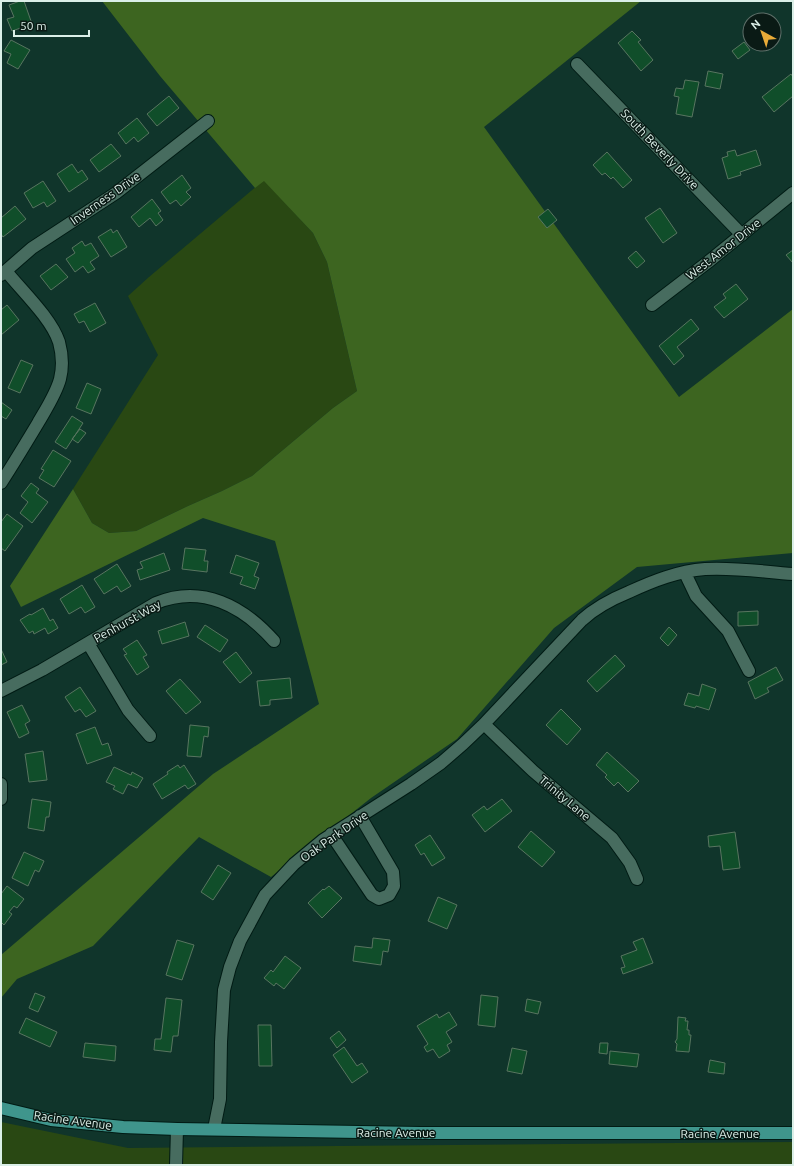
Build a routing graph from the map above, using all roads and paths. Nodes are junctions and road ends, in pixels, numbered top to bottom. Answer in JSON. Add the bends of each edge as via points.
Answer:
{"nodes":[{"id":1,"x":577,"y":64,"type":"dead end"},
{"id":2,"x":208,"y":121,"type":"dead end"},
{"id":3,"x":793,"y":193,"type":"edge"},
{"id":4,"x":742,"y":234,"type":"junction"},
{"id":5,"x":4,"y":273,"type":"edge"},
{"id":6,"x":652,"y":305,"type":"dead end"},
{"id":7,"x":1,"y":482,"type":"edge"},
{"id":8,"x":685,"y":573,"type":"junction"},
{"id":9,"x":793,"y":574,"type":"edge"},
{"id":10,"x":274,"y":641,"type":"dead end"},
{"id":11,"x":88,"y":642,"type":"junction"},
{"id":12,"x":749,"y":671,"type":"dead end"},
{"id":13,"x":1,"y":691,"type":"edge"},
{"id":14,"x":484,"y":724,"type":"junction"},
{"id":15,"x":150,"y":736,"type":"dead end"},
{"id":16,"x":1,"y":784,"type":"edge"},
{"id":17,"x":1,"y":799,"type":"edge"},
{"id":18,"x":360,"y":816,"type":"junction"},
{"id":19,"x":331,"y":834,"type":"junction"},
{"id":20,"x":637,"y":880,"type":"dead end"},
{"id":21,"x":1,"y":1108,"type":"edge"},
{"id":22,"x":177,"y":1130,"type":"junction"},
{"id":23,"x":214,"y":1130,"type":"junction"},
{"id":24,"x":793,"y":1133,"type":"edge"},
{"id":25,"x":176,"y":1165,"type":"edge"}],
"edges":[{"from":1,"to":4,"type":"street","name":"South Beverly Drive"},
{"from":2,"to":5,"type":"street","name":"Inverness Drive","via":[[116,193],[37,244]]},
{"from":3,"to":4,"type":"street","name":"West Amor Drive"},
{"from":4,"to":6,"type":"street","name":"West Amor Drive"},
{"from":5,"to":7,"type":"street","via":[[53,330],[60,350],[61,369],[58,385],[46,409]]},
{"from":8,"to":9,"type":"street","name":"Oak Park Drive","via":[[718,569]]},
{"from":8,"to":12,"type":"street","via":[[696,596],[728,631]]},
{"from":8,"to":14,"type":"street","name":"Oak Park Drive","via":[[644,585],[591,611]]},
{"from":10,"to":11,"type":"street","name":"Penhurst Way","via":[[237,608],[197,596],[177,596],[156,603]]},
{"from":11,"to":13,"type":"street","name":"Penhurst Way"},
{"from":11,"to":15,"type":"street","via":[[128,710]]},
{"from":14,"to":18,"type":"street","name":"Oak Park Drive","via":[[441,763]]},
{"from":14,"to":20,"type":"street","name":"Trinity Lane","via":[[533,771],[612,838],[630,863]]},
{"from":16,"to":17,"type":"street"},
{"from":18,"to":19,"type":"street","name":"Oak Park Drive"},
{"from":18,"to":19,"type":"street","via":[[393,872],[394,886],[389,895],[379,899],[372,895]]},
{"from":19,"to":23,"type":"street","name":"Oak Park Drive","via":[[294,864],[265,895],[240,940],[224,990],[220,1042],[220,1099]]},
{"from":21,"to":22,"type":"main road","name":"Racine Avenue","via":[[51,1120]]},
{"from":22,"to":23,"type":"main road","name":"Racine Avenue"},
{"from":22,"to":25,"type":"street"},
{"from":23,"to":24,"type":"main road","name":"Racine Avenue"}]}
